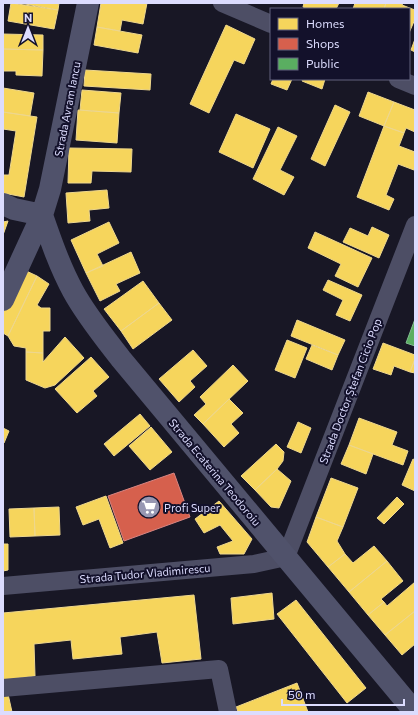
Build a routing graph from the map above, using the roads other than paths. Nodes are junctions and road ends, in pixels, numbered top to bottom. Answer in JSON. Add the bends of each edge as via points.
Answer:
{"nodes":[{"id":1,"x":88,"y":3,"type":"edge"},
{"id":2,"x":222,"y":3,"type":"edge"},
{"id":3,"x":270,"y":24,"type":"edge"},
{"id":4,"x":400,"y":80,"type":"edge"},
{"id":5,"x":415,"y":86,"type":"edge"},
{"id":6,"x":3,"y":204,"type":"edge"},
{"id":7,"x":42,"y":215,"type":"junction"},
{"id":8,"x":415,"y":225,"type":"edge"},
{"id":9,"x":3,"y":300,"type":"edge"},
{"id":10,"x":286,"y":557,"type":"junction"},
{"id":11,"x":3,"y":586,"type":"edge"},
{"id":12,"x":3,"y":688,"type":"edge"},
{"id":13,"x":228,"y":712,"type":"edge"},
{"id":14,"x":415,"y":712,"type":"edge"}],
"edges":[{"from":1,"to":7,"type":"main road","name":"Strada Avram Iancu","via":[[54,176]]},
{"from":2,"to":3,"type":"street"},
{"from":4,"to":5,"type":"street"},
{"from":6,"to":7,"type":"main road"},
{"from":7,"to":9,"type":"main road","name":"Strada Avram Iancu"},
{"from":7,"to":10,"type":"main road","name":"Strada Ecaterina Teodoroiu","via":[[74,293],[94,323],[120,359]]},
{"from":8,"to":10,"type":"street","name":"Strada Doctor Ștefan Cicio Pop"},
{"from":10,"to":11,"type":"street","name":"Strada Tudor Vladimirescu","via":[[254,564]]},
{"from":10,"to":14,"type":"main road","name":"Strada Ecaterina Teodoroiu"},
{"from":12,"to":13,"type":"street","via":[[218,669]]}]}
